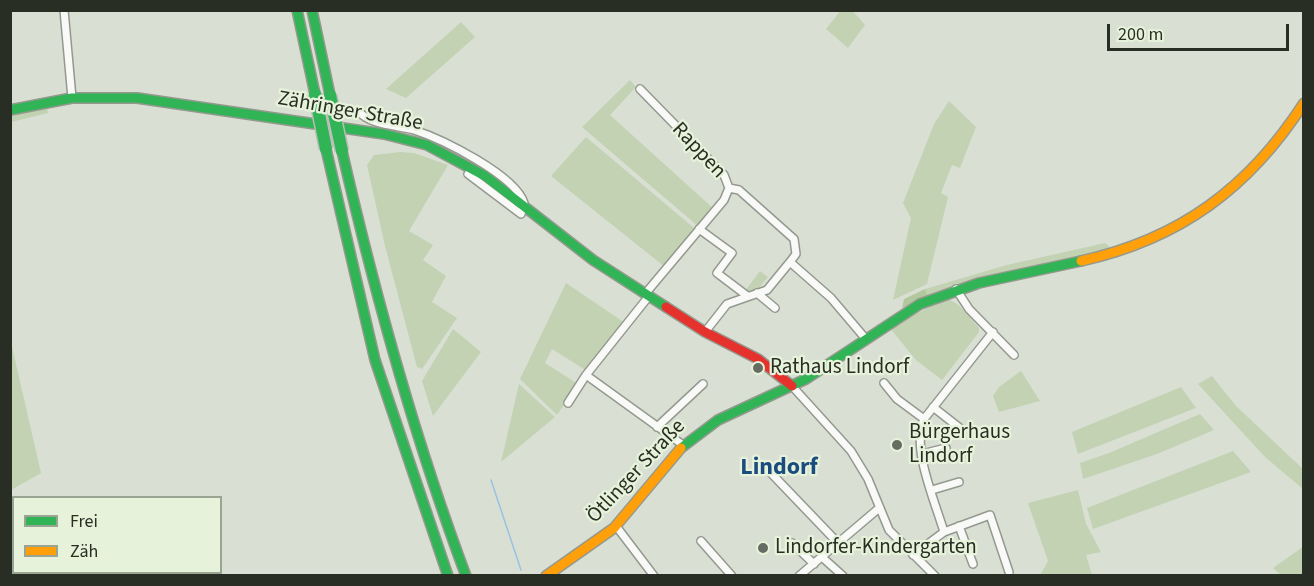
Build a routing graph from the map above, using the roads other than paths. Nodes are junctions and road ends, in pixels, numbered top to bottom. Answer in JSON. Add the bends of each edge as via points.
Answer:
{"nodes":[{"id":1,"x":64,"y":10,"type":"edge"},
{"id":2,"x":297,"y":10,"type":"edge"},
{"id":3,"x":312,"y":10,"type":"edge"},
{"id":4,"x":640,"y":89,"type":"dead end"},
{"id":5,"x":72,"y":98,"type":"junction"},
{"id":6,"x":1304,"y":103,"type":"edge"},
{"id":7,"x":10,"y":110,"type":"edge"},
{"id":8,"x":358,"y":111,"type":"dead end"},
{"id":9,"x":468,"y":174,"type":"dead end"},
{"id":10,"x":729,"y":188,"type":"junction"},
{"id":11,"x":524,"y":208,"type":"junction"},
{"id":12,"x":699,"y":229,"type":"junction"},
{"id":13,"x":790,"y":262,"type":"junction"},
{"id":14,"x":956,"y":289,"type":"junction"},
{"id":15,"x":757,"y":293,"type":"junction"},
{"id":16,"x":647,"y":295,"type":"junction"},
{"id":17,"x":746,"y":296,"type":"junction"},
{"id":18,"x":775,"y":308,"type":"dead end"},
{"id":19,"x":705,"y":332,"type":"junction"},
{"id":20,"x":993,"y":332,"type":"junction"},
{"id":21,"x":865,"y":338,"type":"junction"},
{"id":22,"x":1014,"y":355,"type":"dead end"},
{"id":23,"x":585,"y":375,"type":"junction"},
{"id":24,"x":884,"y":382,"type":"dead end"},
{"id":25,"x":703,"y":384,"type":"dead end"},
{"id":26,"x":792,"y":386,"type":"junction"},
{"id":27,"x":568,"y":403,"type":"dead end"},
{"id":28,"x":933,"y":408,"type":"junction"},
{"id":29,"x":924,"y":419,"type":"junction"},
{"id":30,"x":657,"y":427,"type":"junction"},
{"id":31,"x":961,"y":429,"type":"dead end"},
{"id":32,"x":683,"y":445,"type":"junction"},
{"id":33,"x":946,"y":448,"type":"dead end"},
{"id":34,"x":922,"y":454,"type":"junction"},
{"id":35,"x":770,"y":472,"type":"dead end"},
{"id":36,"x":959,"y":482,"type":"dead end"},
{"id":37,"x":932,"y":490,"type":"junction"},
{"id":38,"x":878,"y":509,"type":"junction"},
{"id":39,"x":616,"y":526,"type":"junction"},
{"id":40,"x":959,"y":526,"type":"junction"},
{"id":41,"x":944,"y":532,"type":"junction"},
{"id":42,"x":701,"y":541,"type":"dead end"},
{"id":43,"x":792,"y":543,"type":"dead end"},
{"id":44,"x":838,"y":544,"type":"junction"},
{"id":45,"x":913,"y":555,"type":"junction"},
{"id":46,"x":823,"y":558,"type":"junction"},
{"id":47,"x":814,"y":564,"type":"junction"},
{"id":48,"x":973,"y":564,"type":"dead end"},
{"id":49,"x":1009,"y":572,"type":"dead end"},
{"id":50,"x":448,"y":576,"type":"edge"},
{"id":51,"x":466,"y":576,"type":"edge"},
{"id":52,"x":546,"y":576,"type":"edge"},
{"id":53,"x":654,"y":576,"type":"edge"},
{"id":54,"x":732,"y":576,"type":"edge"},
{"id":55,"x":798,"y":576,"type":"edge"},
{"id":56,"x":843,"y":576,"type":"edge"},
{"id":57,"x":935,"y":576,"type":"edge"}],
"edges":[{"from":1,"to":5,"type":"street"},
{"from":2,"to":50,"type":"main road","bridge":true,"via":[[375,360]]},
{"from":3,"to":51,"type":"main road","bridge":true,"via":[[342,151],[398,372]]},
{"from":4,"to":10,"type":"street","name":"Rappen","via":[[724,175]]},
{"from":5,"to":7,"type":"main road","name":"Zähringer Straße"},
{"from":5,"to":11,"type":"main road","name":"Zähringer Straße","via":[[137,98],[428,145],[469,165]]},
{"from":6,"to":14,"type":"main road","name":"Ötlinger Straße","via":[[1252,171],[1222,198],[1183,224],[1104,256]]},
{"from":8,"to":11,"type":"street","via":[[369,120],[424,133],[474,158],[519,192]]},
{"from":9,"to":11,"type":"street","via":[[521,214]]},
{"from":10,"to":12,"type":"street","via":[[724,200]]},
{"from":10,"to":13,"type":"street","name":"Rappen","via":[[739,190],[794,239],[796,254]]},
{"from":11,"to":16,"type":"main road","name":"Zähringer Straße"},
{"from":12,"to":16,"type":"street"},
{"from":12,"to":17,"type":"street","via":[[732,253],[717,273]]},
{"from":13,"to":15,"type":"street","via":[[767,290]]},
{"from":13,"to":21,"type":"street","via":[[831,298]]},
{"from":14,"to":20,"type":"street","via":[[969,309]]},
{"from":14,"to":21,"type":"main road","name":"Ötlinger Straße","via":[[915,307]]},
{"from":15,"to":17,"type":"street"},
{"from":15,"to":18,"type":"street"},
{"from":16,"to":19,"type":"main road","name":"Zähringer Straße"},
{"from":16,"to":23,"type":"street"},
{"from":17,"to":19,"type":"street","via":[[727,304]]},
{"from":19,"to":26,"type":"main road","name":"Zähringer Straße","via":[[758,358]]},
{"from":20,"to":22,"type":"street"},
{"from":20,"to":28,"type":"street"},
{"from":21,"to":26,"type":"main road","name":"Ötlinger Straße"},
{"from":23,"to":27,"type":"street"},
{"from":23,"to":30,"type":"street"},
{"from":24,"to":29,"type":"street","via":[[897,399]]},
{"from":25,"to":30,"type":"street"},
{"from":26,"to":32,"type":"main road","name":"Ötlinger Straße","via":[[731,413]]},
{"from":26,"to":38,"type":"street","via":[[851,451],[868,480]]},
{"from":28,"to":29,"type":"street"},
{"from":28,"to":31,"type":"street"},
{"from":29,"to":34,"type":"street","via":[[919,437]]},
{"from":30,"to":32,"type":"street"},
{"from":32,"to":39,"type":"main road","name":"Ötlinger Straße"},
{"from":33,"to":34,"type":"street"},
{"from":34,"to":37,"type":"street"},
{"from":35,"to":44,"type":"street"},
{"from":36,"to":37,"type":"street"},
{"from":37,"to":41,"type":"street"},
{"from":38,"to":44,"type":"street"},
{"from":38,"to":45,"type":"street","via":[[889,530]]},
{"from":39,"to":52,"type":"main road","name":"Ötlinger Straße"},
{"from":39,"to":53,"type":"street"},
{"from":40,"to":41,"type":"street"},
{"from":40,"to":48,"type":"street"},
{"from":40,"to":49,"type":"street","via":[[990,515]]},
{"from":41,"to":45,"type":"street"},
{"from":42,"to":54,"type":"street"},
{"from":43,"to":47,"type":"street"},
{"from":44,"to":46,"type":"street"},
{"from":45,"to":57,"type":"street"},
{"from":46,"to":47,"type":"street"},
{"from":46,"to":56,"type":"street"},
{"from":47,"to":55,"type":"street"}]}
